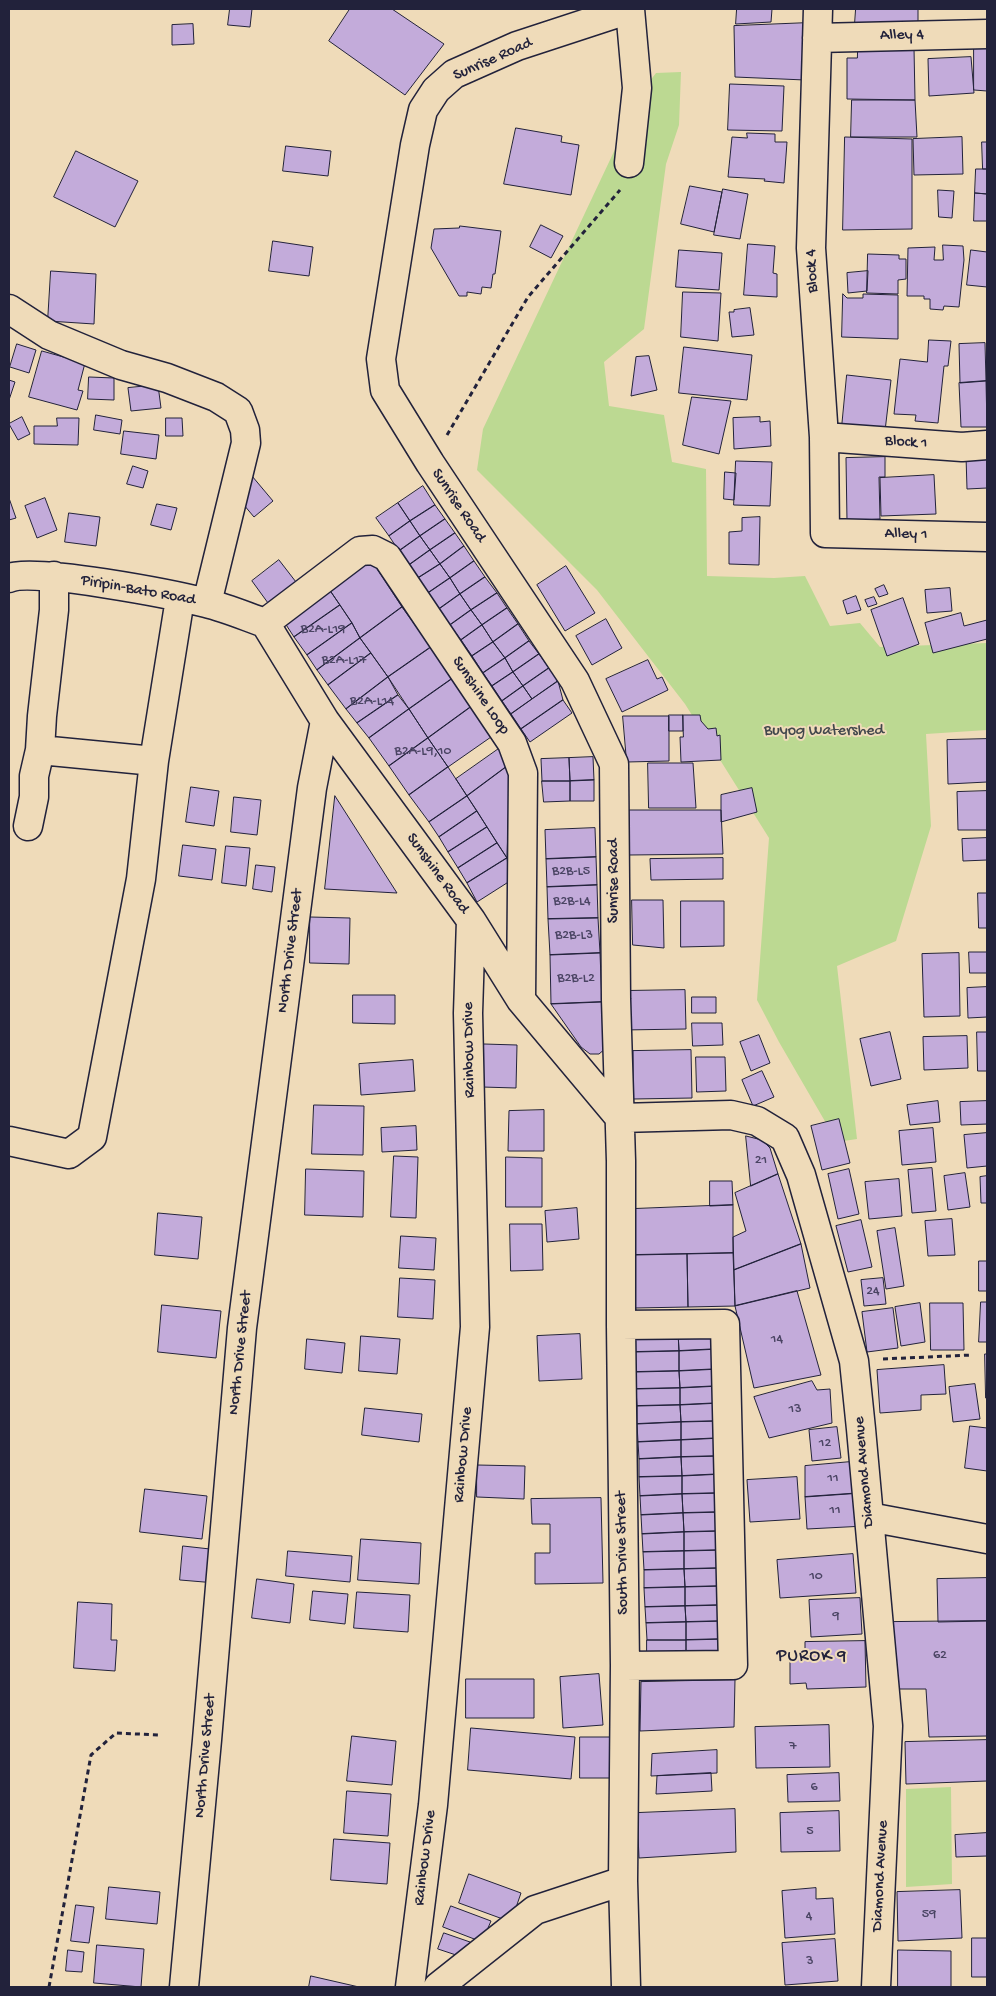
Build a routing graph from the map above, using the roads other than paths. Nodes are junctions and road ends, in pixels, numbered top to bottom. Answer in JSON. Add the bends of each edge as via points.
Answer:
{"nodes":[{"id":1,"x":630,"y":9,"type":"edge"},
{"id":2,"x":818,"y":9,"type":"edge"},
{"id":3,"x":987,"y":34,"type":"edge"},
{"id":4,"x":817,"y":38,"type":"junction"},
{"id":5,"x":629,"y":163,"type":"dead end"},
{"id":6,"x":9,"y":309,"type":"edge"},
{"id":7,"x":824,"y":437,"type":"junction"},
{"id":8,"x":987,"y":445,"type":"edge"},
{"id":9,"x":825,"y":533,"type":"joint"},
{"id":10,"x":987,"y":537,"type":"edge"},
{"id":11,"x":54,"y":576,"type":"junction"},
{"id":12,"x":9,"y":578,"type":"edge"},
{"id":13,"x":176,"y":596,"type":"junction"},
{"id":14,"x":206,"y":603,"type":"junction"},
{"id":15,"x":265,"y":623,"type":"junction"},
{"id":16,"x":325,"y":721,"type":"junction"},
{"id":17,"x":40,"y":750,"type":"junction"},
{"id":18,"x":154,"y":760,"type":"junction"},
{"id":19,"x":28,"y":826,"type":"dead end"},
{"id":20,"x":471,"y":920,"type":"junction"},
{"id":21,"x":521,"y":1000,"type":"junction"},
{"id":22,"x":620,"y":1118,"type":"junction"},
{"id":23,"x":9,"y":1140,"type":"edge"},
{"id":24,"x":621,"y":1325,"type":"junction"},
{"id":25,"x":869,"y":1517,"type":"junction"},
{"id":26,"x":987,"y":1539,"type":"edge"},
{"id":27,"x":625,"y":1666,"type":"junction"},
{"id":28,"x":623,"y":1881,"type":"junction"},
{"id":29,"x":184,"y":1987,"type":"edge"},
{"id":30,"x":410,"y":1987,"type":"edge"},
{"id":31,"x":438,"y":1987,"type":"edge"},
{"id":32,"x":626,"y":1987,"type":"edge"},
{"id":33,"x":876,"y":1987,"type":"edge"}],
"edges":[{"from":1,"to":5,"type":"street","name":"Sunrise Road","via":[[637,88]]},
{"from":1,"to":22,"type":"street","name":"Sunrise Road","via":[[517,46],[454,74],[436,90],[423,110],[415,145],[381,359],[385,390],[575,681],[614,764]]},
{"from":2,"to":4,"type":"street","name":"Block 4"},
{"from":3,"to":4,"type":"street","name":"Alley 4"},
{"from":4,"to":7,"type":"street","name":"Block 4","via":[[811,248]]},
{"from":6,"to":14,"type":"street","via":[[49,335],[121,365],[216,397],[238,411],[246,442]]},
{"from":7,"to":8,"type":"street","name":"Block 1","via":[[962,447]]},
{"from":7,"to":9,"type":"street","name":"Block 4"},
{"from":9,"to":10,"type":"street","name":"Alley 1"},
{"from":11,"to":12,"type":"street","name":"Piripin-Bato Road","via":[[16,575]]},
{"from":11,"to":13,"type":"street","name":"Piripin-Bato Road"},
{"from":11,"to":17,"type":"street","via":[[54,610]]},
{"from":13,"to":14,"type":"street","name":"Piripin-Bato Road"},
{"from":13,"to":18,"type":"street","via":[[179,605]]},
{"from":14,"to":15,"type":"street","name":"Piripin-Bato Road"},
{"from":15,"to":16,"type":"street","name":"Sunshine Road"},
{"from":15,"to":21,"type":"street","name":"Sunshine Loop","via":[[360,551],[373,550],[387,557],[512,743],[523,773]]},
{"from":16,"to":20,"type":"street","name":"Sunshine Road"},
{"from":16,"to":29,"type":"street","name":"North Drive Street","via":[[312,788],[242,1328]]},
{"from":17,"to":18,"type":"street"},
{"from":17,"to":19,"type":"street"},
{"from":18,"to":23,"type":"street","via":[[141,879],[92,1137],[69,1154]]},
{"from":20,"to":21,"type":"street","name":"Sunshine Road"},
{"from":20,"to":30,"type":"street","name":"Rainbow Drive","via":[[468,1013],[475,1327],[433,1804]]},
{"from":21,"to":22,"type":"street","name":"Sunshine Road"},
{"from":22,"to":24,"type":"street","name":"South Drive Street"},
{"from":22,"to":25,"type":"street","name":"Diamond Avenue","via":[[730,1116],[758,1121],[785,1138],[801,1175],[854,1361]]},
{"from":24,"to":27,"type":"street","name":"South Drive Street"},
{"from":24,"to":27,"type":"street","via":[[725,1324],[733,1665]]},
{"from":25,"to":26,"type":"street"},
{"from":25,"to":33,"type":"street","name":"Diamond Avenue","via":[[888,1726]]},
{"from":27,"to":28,"type":"street","name":"South Drive Street"},
{"from":28,"to":31,"type":"street","via":[[535,1910]]},
{"from":28,"to":32,"type":"street","name":"South Drive Street"}]}
